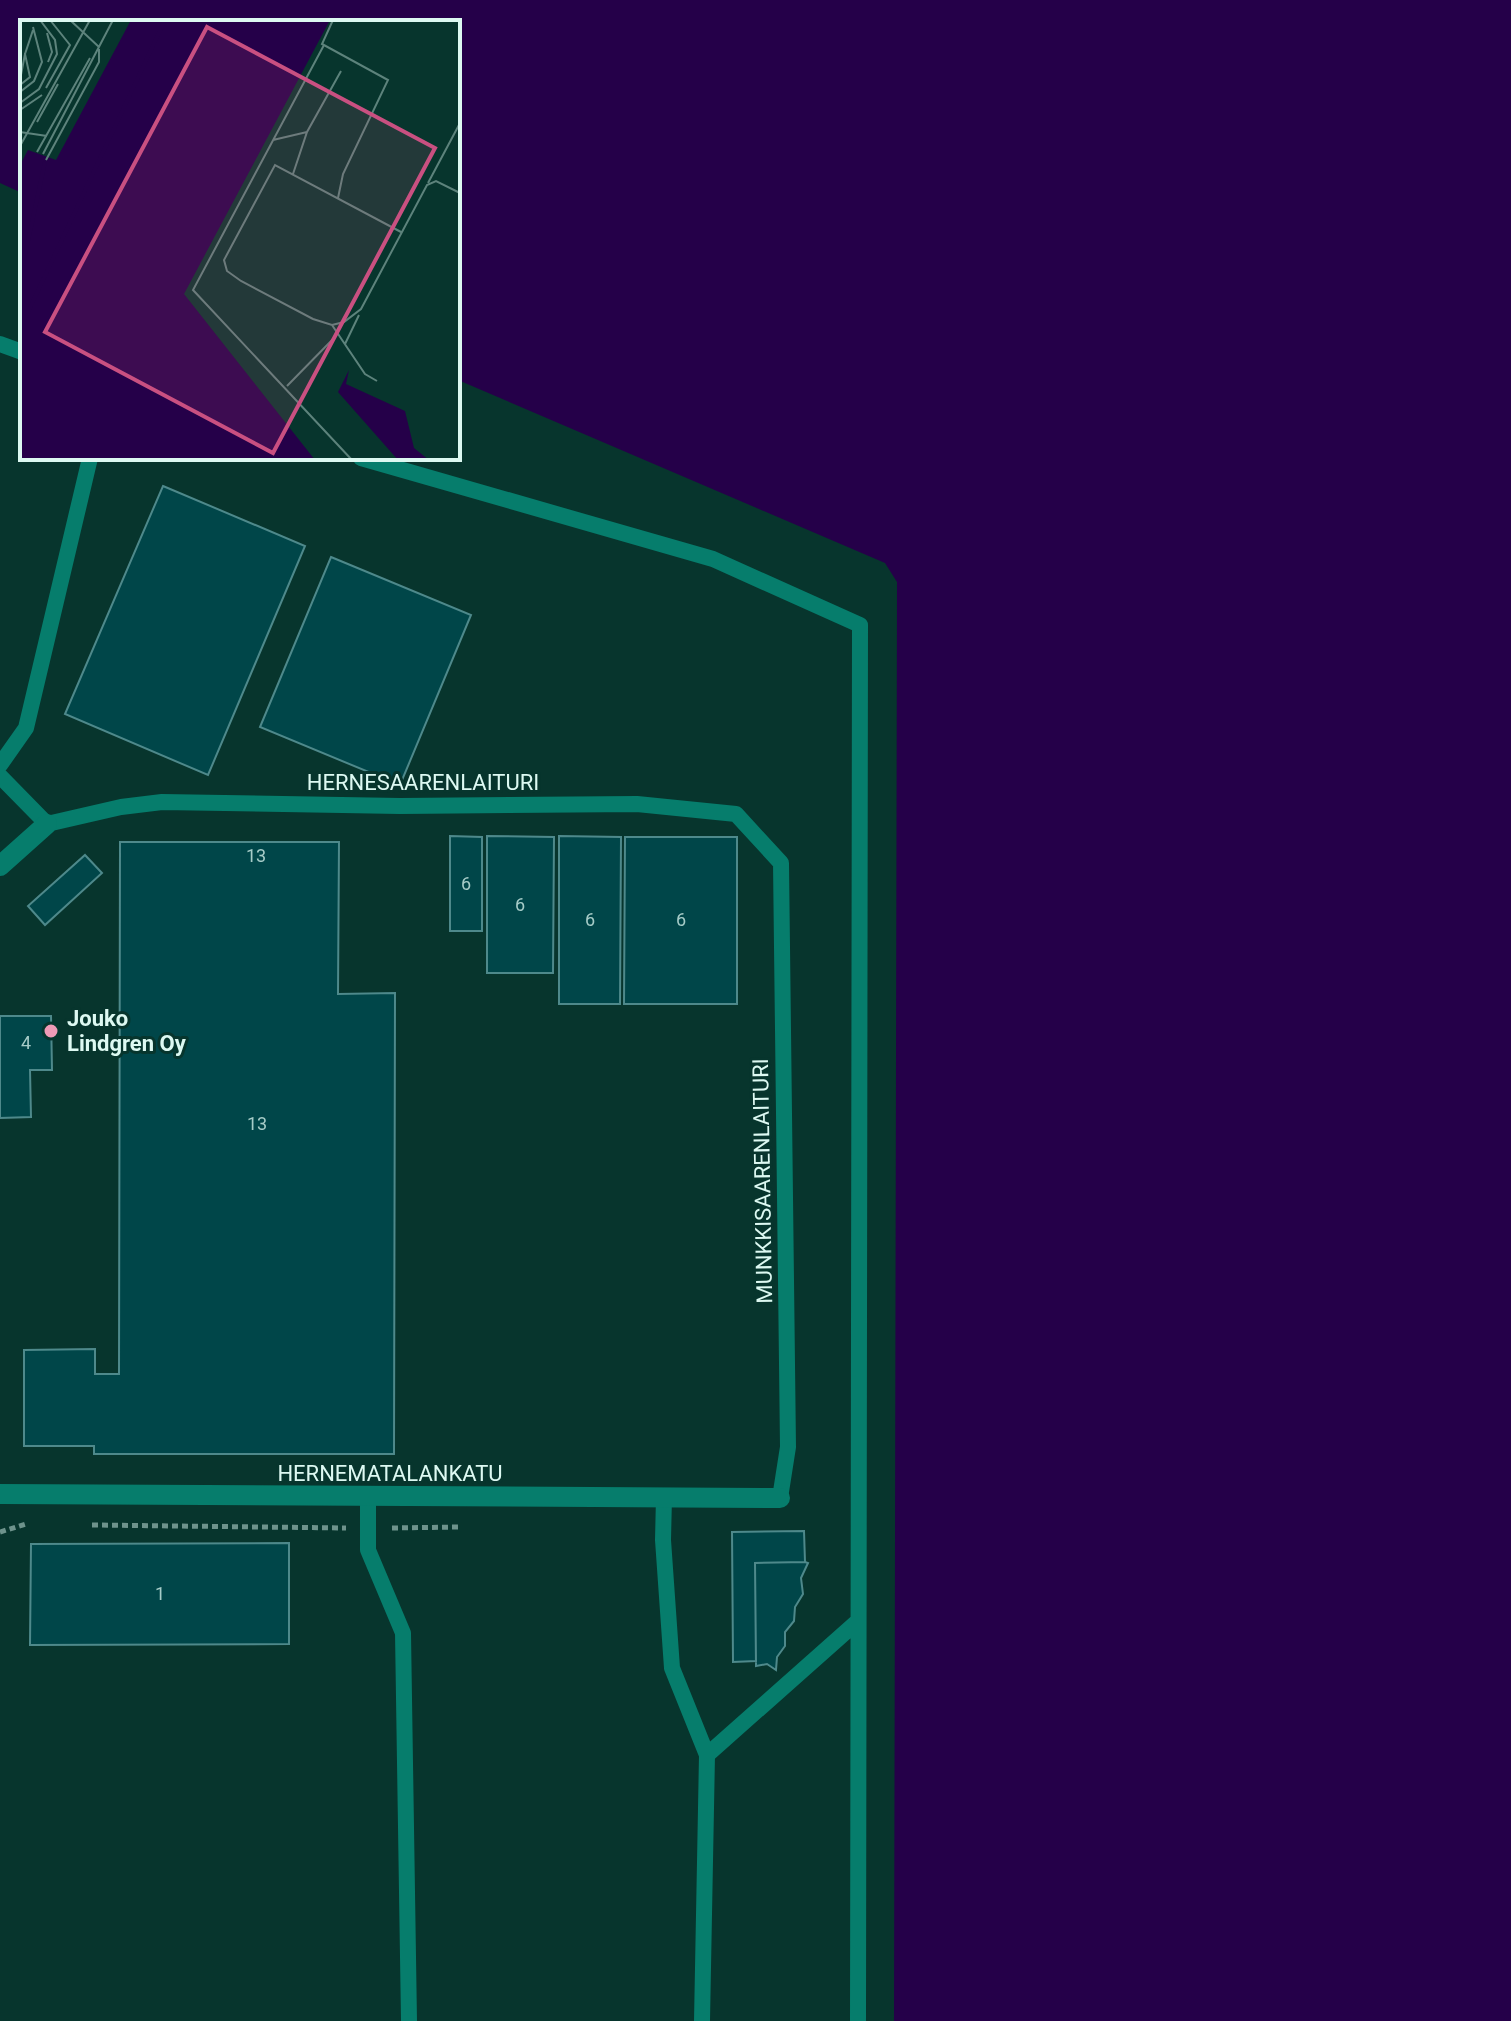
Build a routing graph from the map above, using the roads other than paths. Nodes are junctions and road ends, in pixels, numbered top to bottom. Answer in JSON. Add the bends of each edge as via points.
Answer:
{"nodes":[{"id":1,"x":0,"y":344,"type":"edge"},
{"id":2,"x":20,"y":351,"type":"edge"},
{"id":3,"x":90,"y":460,"type":"edge"},
{"id":4,"x":368,"y":460,"type":"edge"},
{"id":5,"x":0,"y":765,"type":"edge"},
{"id":6,"x":0,"y":776,"type":"edge"},
{"id":7,"x":47,"y":824,"type":"junction"},
{"id":8,"x":781,"y":863,"type":"joint"},
{"id":9,"x":0,"y":866,"type":"edge"},
{"id":10,"x":0,"y":1494,"type":"edge"},
{"id":11,"x":368,"y":1497,"type":"junction"},
{"id":12,"x":664,"y":1497,"type":"junction"},
{"id":13,"x":780,"y":1498,"type":"joint"},
{"id":14,"x":858,"y":1621,"type":"junction"},
{"id":15,"x":707,"y":1755,"type":"junction"},
{"id":16,"x":409,"y":2021,"type":"edge"},
{"id":17,"x":702,"y":2021,"type":"edge"},
{"id":18,"x":858,"y":2021,"type":"edge"}],
"edges":[{"from":1,"to":2,"type":"lane"},
{"from":3,"to":5,"type":"lane","via":[[26,728]]},
{"from":4,"to":14,"type":"lane","via":[[713,559],[860,625]]},
{"from":6,"to":7,"type":"lane"},
{"from":7,"to":8,"type":"lane","name":"HERNESAARENLAITURI","via":[[162,802],[637,804],[736,814]]},
{"from":7,"to":9,"type":"street"},
{"from":8,"to":13,"type":"lane","name":"MUNKKISAARENLAITURI","via":[[788,1447]]},
{"from":10,"to":11,"type":"street","name":"HERNEMATALANKATU"},
{"from":11,"to":12,"type":"street","name":"HERNEMATALANKATU"},
{"from":11,"to":16,"type":"lane","via":[[368,1550],[403,1633]]},
{"from":12,"to":13,"type":"street","name":"HERNEMATALANKATU"},
{"from":12,"to":15,"type":"lane","via":[[672,1668]]},
{"from":14,"to":15,"type":"lane"},
{"from":14,"to":18,"type":"lane"},
{"from":15,"to":17,"type":"lane"}]}
